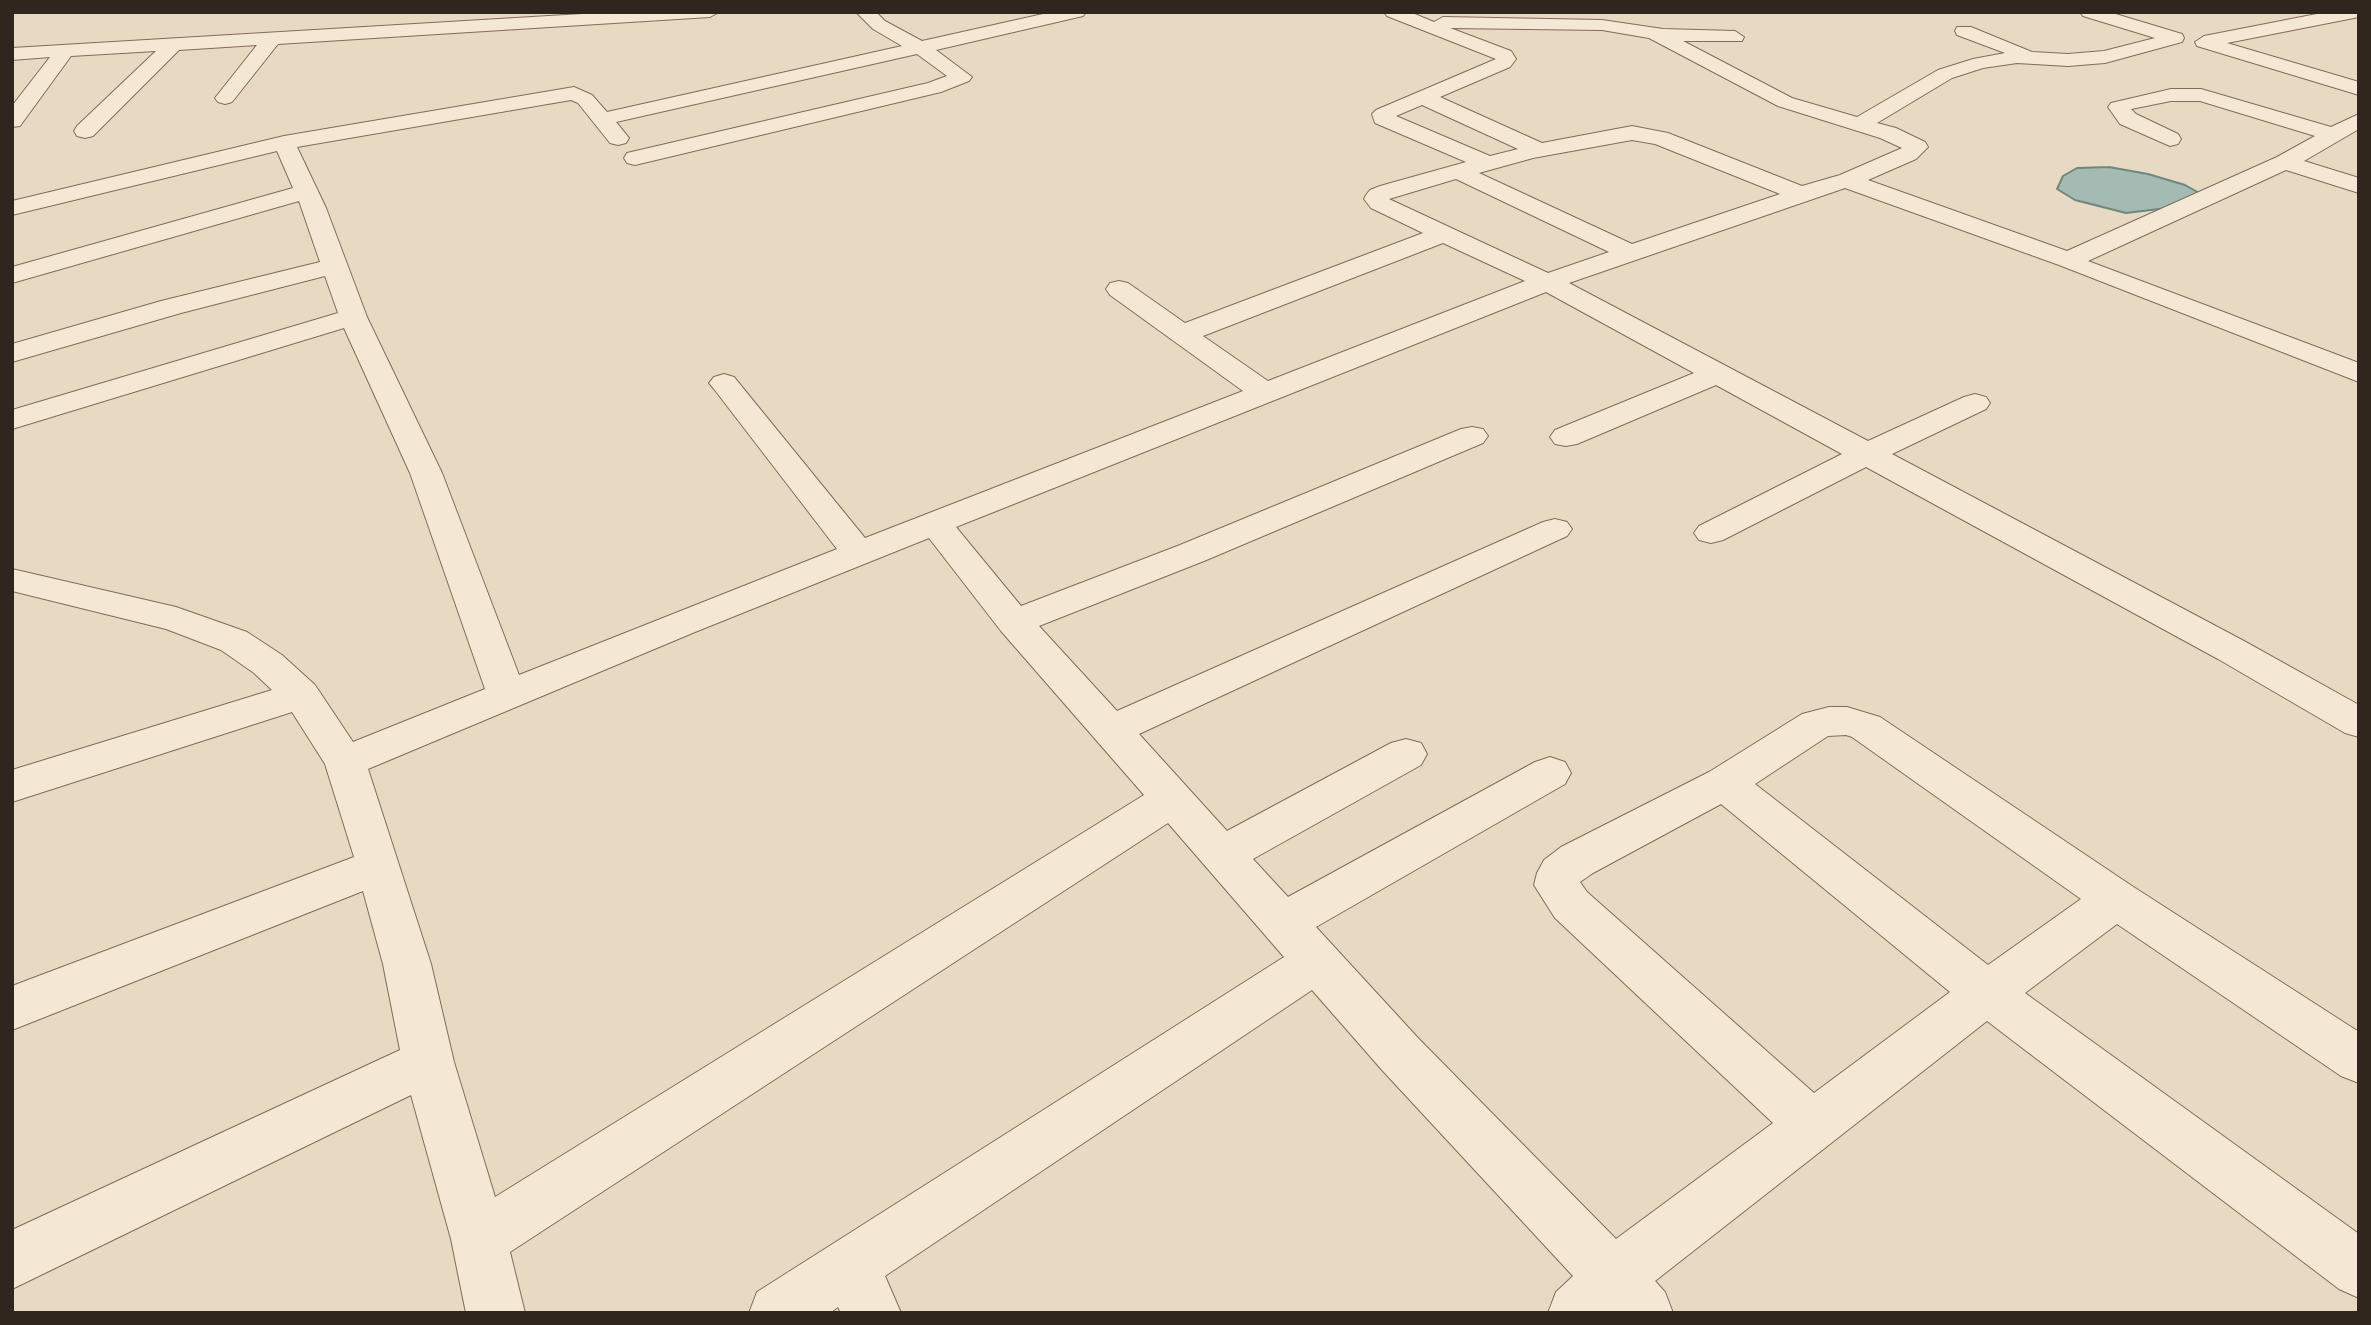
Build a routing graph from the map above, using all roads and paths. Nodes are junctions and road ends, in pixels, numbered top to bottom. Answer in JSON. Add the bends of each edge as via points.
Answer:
{"nodes":[{"id":1,"x":710,"y":12,"type":"edge"},
{"id":2,"x":865,"y":12,"type":"edge"},
{"id":3,"x":1077,"y":12,"type":"edge"},
{"id":4,"x":1393,"y":12,"type":"edge"},
{"id":5,"x":2089,"y":12,"type":"edge"},
{"id":6,"x":2356,"y":12,"type":"edge"},
{"id":7,"x":542,"y":18,"type":"edge"},
{"id":8,"x":311,"y":21,"type":"dead end"},
{"id":9,"x":1417,"y":21,"type":"junction"},
{"id":10,"x":2300,"y":23,"type":"junction"},
{"id":11,"x":1964,"y":31,"type":"dead end"},
{"id":12,"x":1655,"y":34,"type":"junction"},
{"id":13,"x":2347,"y":35,"type":"dead end"},
{"id":14,"x":1735,"y":37,"type":"dead end"},
{"id":15,"x":2175,"y":38,"type":"junction"},
{"id":16,"x":297,"y":39,"type":"junction"},
{"id":17,"x":271,"y":40,"type":"junction"},
{"id":18,"x":2204,"y":43,"type":"junction"},
{"id":19,"x":172,"y":46,"type":"junction"},
{"id":20,"x":922,"y":49,"type":"junction"},
{"id":21,"x":65,"y":51,"type":"junction"},
{"id":22,"x":12,"y":54,"type":"edge"},
{"id":23,"x":2035,"y":58,"type":"junction"},
{"id":24,"x":2359,"y":89,"type":"edge"},
{"id":25,"x":1422,"y":97,"type":"junction"},
{"id":26,"x":225,"y":98,"type":"dead end"},
{"id":27,"x":603,"y":120,"type":"junction"},
{"id":28,"x":2359,"y":120,"type":"edge"},
{"id":29,"x":12,"y":121,"type":"edge"},
{"id":30,"x":1859,"y":124,"type":"junction"},
{"id":31,"x":85,"y":131,"type":"dead end"},
{"id":32,"x":2170,"y":139,"type":"dead end"},
{"id":33,"x":2323,"y":140,"type":"junction"},
{"id":34,"x":284,"y":142,"type":"junction"},
{"id":35,"x":1539,"y":150,"type":"junction"},
{"id":36,"x":2347,"y":156,"type":"dead end"},
{"id":37,"x":2285,"y":162,"type":"junction"},
{"id":38,"x":1475,"y":168,"type":"junction"},
{"id":39,"x":1846,"y":181,"type":"junction"},
{"id":40,"x":2359,"y":186,"type":"edge"},
{"id":41,"x":307,"y":191,"type":"junction"},
{"id":42,"x":1801,"y":194,"type":"junction"},
{"id":43,"x":12,"y":208,"type":"edge"},
{"id":44,"x":79,"y":213,"type":"junction"},
{"id":45,"x":1444,"y":234,"type":"junction"},
{"id":46,"x":1631,"y":253,"type":"junction"},
{"id":47,"x":74,"y":257,"type":"junction"},
{"id":48,"x":2068,"y":260,"type":"junction"},
{"id":49,"x":335,"y":266,"type":"junction"},
{"id":50,"x":12,"y":275,"type":"edge"},
{"id":51,"x":1547,"y":282,"type":"junction"},
{"id":52,"x":1119,"y":289,"type":"dead end"},
{"id":53,"x":353,"y":317,"type":"junction"},
{"id":54,"x":1182,"y":334,"type":"junction"},
{"id":55,"x":12,"y":353,"type":"edge"},
{"id":56,"x":2359,"y":373,"type":"edge"},
{"id":57,"x":1718,"y":374,"type":"junction"},
{"id":58,"x":724,"y":383,"type":"dead end"},
{"id":59,"x":1265,"y":393,"type":"junction"},
{"id":60,"x":1975,"y":403,"type":"dead end"},
{"id":61,"x":12,"y":420,"type":"edge"},
{"id":62,"x":1472,"y":436,"type":"dead end"},
{"id":63,"x":1566,"y":438,"type":"dead end"},
{"id":64,"x":1866,"y":454,"type":"junction"},
{"id":65,"x":935,"y":524,"type":"junction"},
{"id":66,"x":1555,"y":529,"type":"dead end"},
{"id":67,"x":1711,"y":533,"type":"dead end"},
{"id":68,"x":859,"y":554,"type":"junction"},
{"id":69,"x":12,"y":580,"type":"edge"},
{"id":70,"x":1014,"y":622,"type":"junction"},
{"id":71,"x":301,"y":695,"type":"junction"},
{"id":72,"x":508,"y":696,"type":"junction"},
{"id":73,"x":2359,"y":723,"type":"edge"},
{"id":74,"x":1111,"y":730,"type":"junction"},
{"id":75,"x":1406,"y":754,"type":"dead end"},
{"id":76,"x":345,"y":762,"type":"junction"},
{"id":77,"x":1550,"y":773,"type":"dead end"},
{"id":78,"x":1724,"y":783,"type":"junction"},
{"id":79,"x":12,"y":786,"type":"edge"},
{"id":80,"x":1173,"y":798,"type":"junction"},
{"id":81,"x":1223,"y":854,"type":"junction"},
{"id":82,"x":379,"y":866,"type":"junction"},
{"id":83,"x":2116,"y":899,"type":"junction"},
{"id":84,"x":1283,"y":922,"type":"junction"},
{"id":85,"x":1317,"y":961,"type":"junction"},
{"id":86,"x":1987,"y":993,"type":"junction"},
{"id":87,"x":12,"y":1008,"type":"edge"},
{"id":88,"x":2359,"y":1060,"type":"edge"},
{"id":89,"x":428,"y":1062,"type":"junction"},
{"id":90,"x":1812,"y":1125,"type":"junction"},
{"id":91,"x":479,"y":1240,"type":"junction"},
{"id":92,"x":12,"y":1260,"type":"edge"},
{"id":93,"x":2359,"y":1269,"type":"edge"},
{"id":94,"x":860,"y":1290,"type":"edge"},
{"id":95,"x":1628,"y":1295,"type":"edge"},
{"id":96,"x":490,"y":1310,"type":"edge"},
{"id":97,"x":778,"y":1313,"type":"edge"},
{"id":98,"x":1577,"y":1313,"type":"edge"}],
"edges":[{"from":1,"to":7,"type":"street"},
{"from":2,"to":20,"type":"street"},
{"from":3,"to":20,"type":"street"},
{"from":4,"to":9,"type":"street"},
{"from":5,"to":15,"type":"street"},
{"from":6,"to":10,"type":"street"},
{"from":7,"to":16,"type":"street"},
{"from":8,"to":16,"type":"street"},
{"from":9,"to":12,"type":"street","via":[[1602,25]]},
{"from":9,"to":25,"type":"street","via":[[1506,59]]},
{"from":10,"to":13,"type":"street"},
{"from":10,"to":18,"type":"street"},
{"from":11,"to":23,"type":"street"},
{"from":12,"to":14,"type":"street"},
{"from":12,"to":30,"type":"street","via":[[1785,103]]},
{"from":15,"to":18,"type":"street"},
{"from":15,"to":23,"type":"street","via":[[2105,57]]},
{"from":16,"to":17,"type":"street"},
{"from":17,"to":19,"type":"street"},
{"from":17,"to":26,"type":"street"},
{"from":18,"to":24,"type":"street"},
{"from":19,"to":21,"type":"street"},
{"from":19,"to":31,"type":"street"},
{"from":20,"to":27,"type":"street"},
{"from":20,"to":27,"type":"street","via":[[962,77],[640,165]]},
{"from":21,"to":22,"type":"street"},
{"from":21,"to":29,"type":"street"},
{"from":23,"to":30,"type":"street","via":[[1980,63],[1945,74]]},
{"from":25,"to":35,"type":"street"},
{"from":25,"to":38,"type":"street","via":[[1389,110],[1383,118]]},
{"from":27,"to":34,"type":"street","via":[[574,93]]},
{"from":28,"to":33,"type":"street"},
{"from":30,"to":39,"type":"street","via":[[1903,139],[1917,150]]},
{"from":32,"to":33,"type":"street","via":[[2128,119],[2118,107],[2171,95],[2201,95]]},
{"from":33,"to":36,"type":"street"},
{"from":33,"to":37,"type":"street"},
{"from":34,"to":41,"type":"street"},
{"from":34,"to":44,"type":"street"},
{"from":35,"to":38,"type":"street"},
{"from":35,"to":42,"type":"street","via":[[1641,133]]},
{"from":37,"to":40,"type":"street"},
{"from":37,"to":48,"type":"street"},
{"from":38,"to":45,"type":"street","via":[[1388,191],[1376,199]]},
{"from":38,"to":46,"type":"street"},
{"from":39,"to":42,"type":"street"},
{"from":39,"to":48,"type":"street"},
{"from":41,"to":47,"type":"street"},
{"from":41,"to":49,"type":"street"},
{"from":42,"to":46,"type":"street"},
{"from":43,"to":44,"type":"street"},
{"from":44,"to":47,"type":"street"},
{"from":45,"to":51,"type":"street"},
{"from":45,"to":54,"type":"street"},
{"from":46,"to":51,"type":"street"},
{"from":47,"to":50,"type":"street"},
{"from":48,"to":56,"type":"street"},
{"from":49,"to":53,"type":"street"},
{"from":49,"to":55,"type":"street"},
{"from":51,"to":57,"type":"street"},
{"from":51,"to":59,"type":"street"},
{"from":52,"to":54,"type":"street"},
{"from":53,"to":61,"type":"street"},
{"from":53,"to":72,"type":"street","via":[[426,473]]},
{"from":54,"to":59,"type":"street"},
{"from":57,"to":63,"type":"street"},
{"from":57,"to":64,"type":"street"},
{"from":58,"to":68,"type":"street"},
{"from":59,"to":65,"type":"street"},
{"from":60,"to":64,"type":"street"},
{"from":62,"to":70,"type":"street"},
{"from":64,"to":67,"type":"street"},
{"from":64,"to":73,"type":"street"},
{"from":65,"to":68,"type":"street"},
{"from":65,"to":70,"type":"street"},
{"from":66,"to":74,"type":"street"},
{"from":68,"to":72,"type":"street"},
{"from":69,"to":71,"type":"street","via":[[176,620],[234,641]]},
{"from":70,"to":74,"type":"street"},
{"from":71,"to":76,"type":"street"},
{"from":71,"to":79,"type":"street"},
{"from":72,"to":76,"type":"street"},
{"from":74,"to":80,"type":"street"},
{"from":75,"to":81,"type":"street"},
{"from":76,"to":82,"type":"street"},
{"from":77,"to":84,"type":"street"},
{"from":78,"to":83,"type":"street","via":[[1816,724],[1847,721],[1866,727]]},
{"from":78,"to":86,"type":"street"},
{"from":78,"to":90,"type":"street","via":[[1577,860],[1560,873],[1557,885],[1571,905]]},
{"from":80,"to":81,"type":"street"},
{"from":80,"to":91,"type":"street"},
{"from":81,"to":84,"type":"street"},
{"from":82,"to":87,"type":"street"},
{"from":82,"to":89,"type":"street"},
{"from":83,"to":86,"type":"street"},
{"from":83,"to":88,"type":"street"},
{"from":84,"to":85,"type":"street"},
{"from":85,"to":94,"type":"street"},
{"from":85,"to":95,"type":"street"},
{"from":86,"to":90,"type":"street"},
{"from":86,"to":93,"type":"street"},
{"from":89,"to":91,"type":"street"},
{"from":89,"to":92,"type":"street"},
{"from":90,"to":95,"type":"street"},
{"from":91,"to":96,"type":"street"},
{"from":94,"to":97,"type":"street"},
{"from":95,"to":98,"type":"street"}]}
